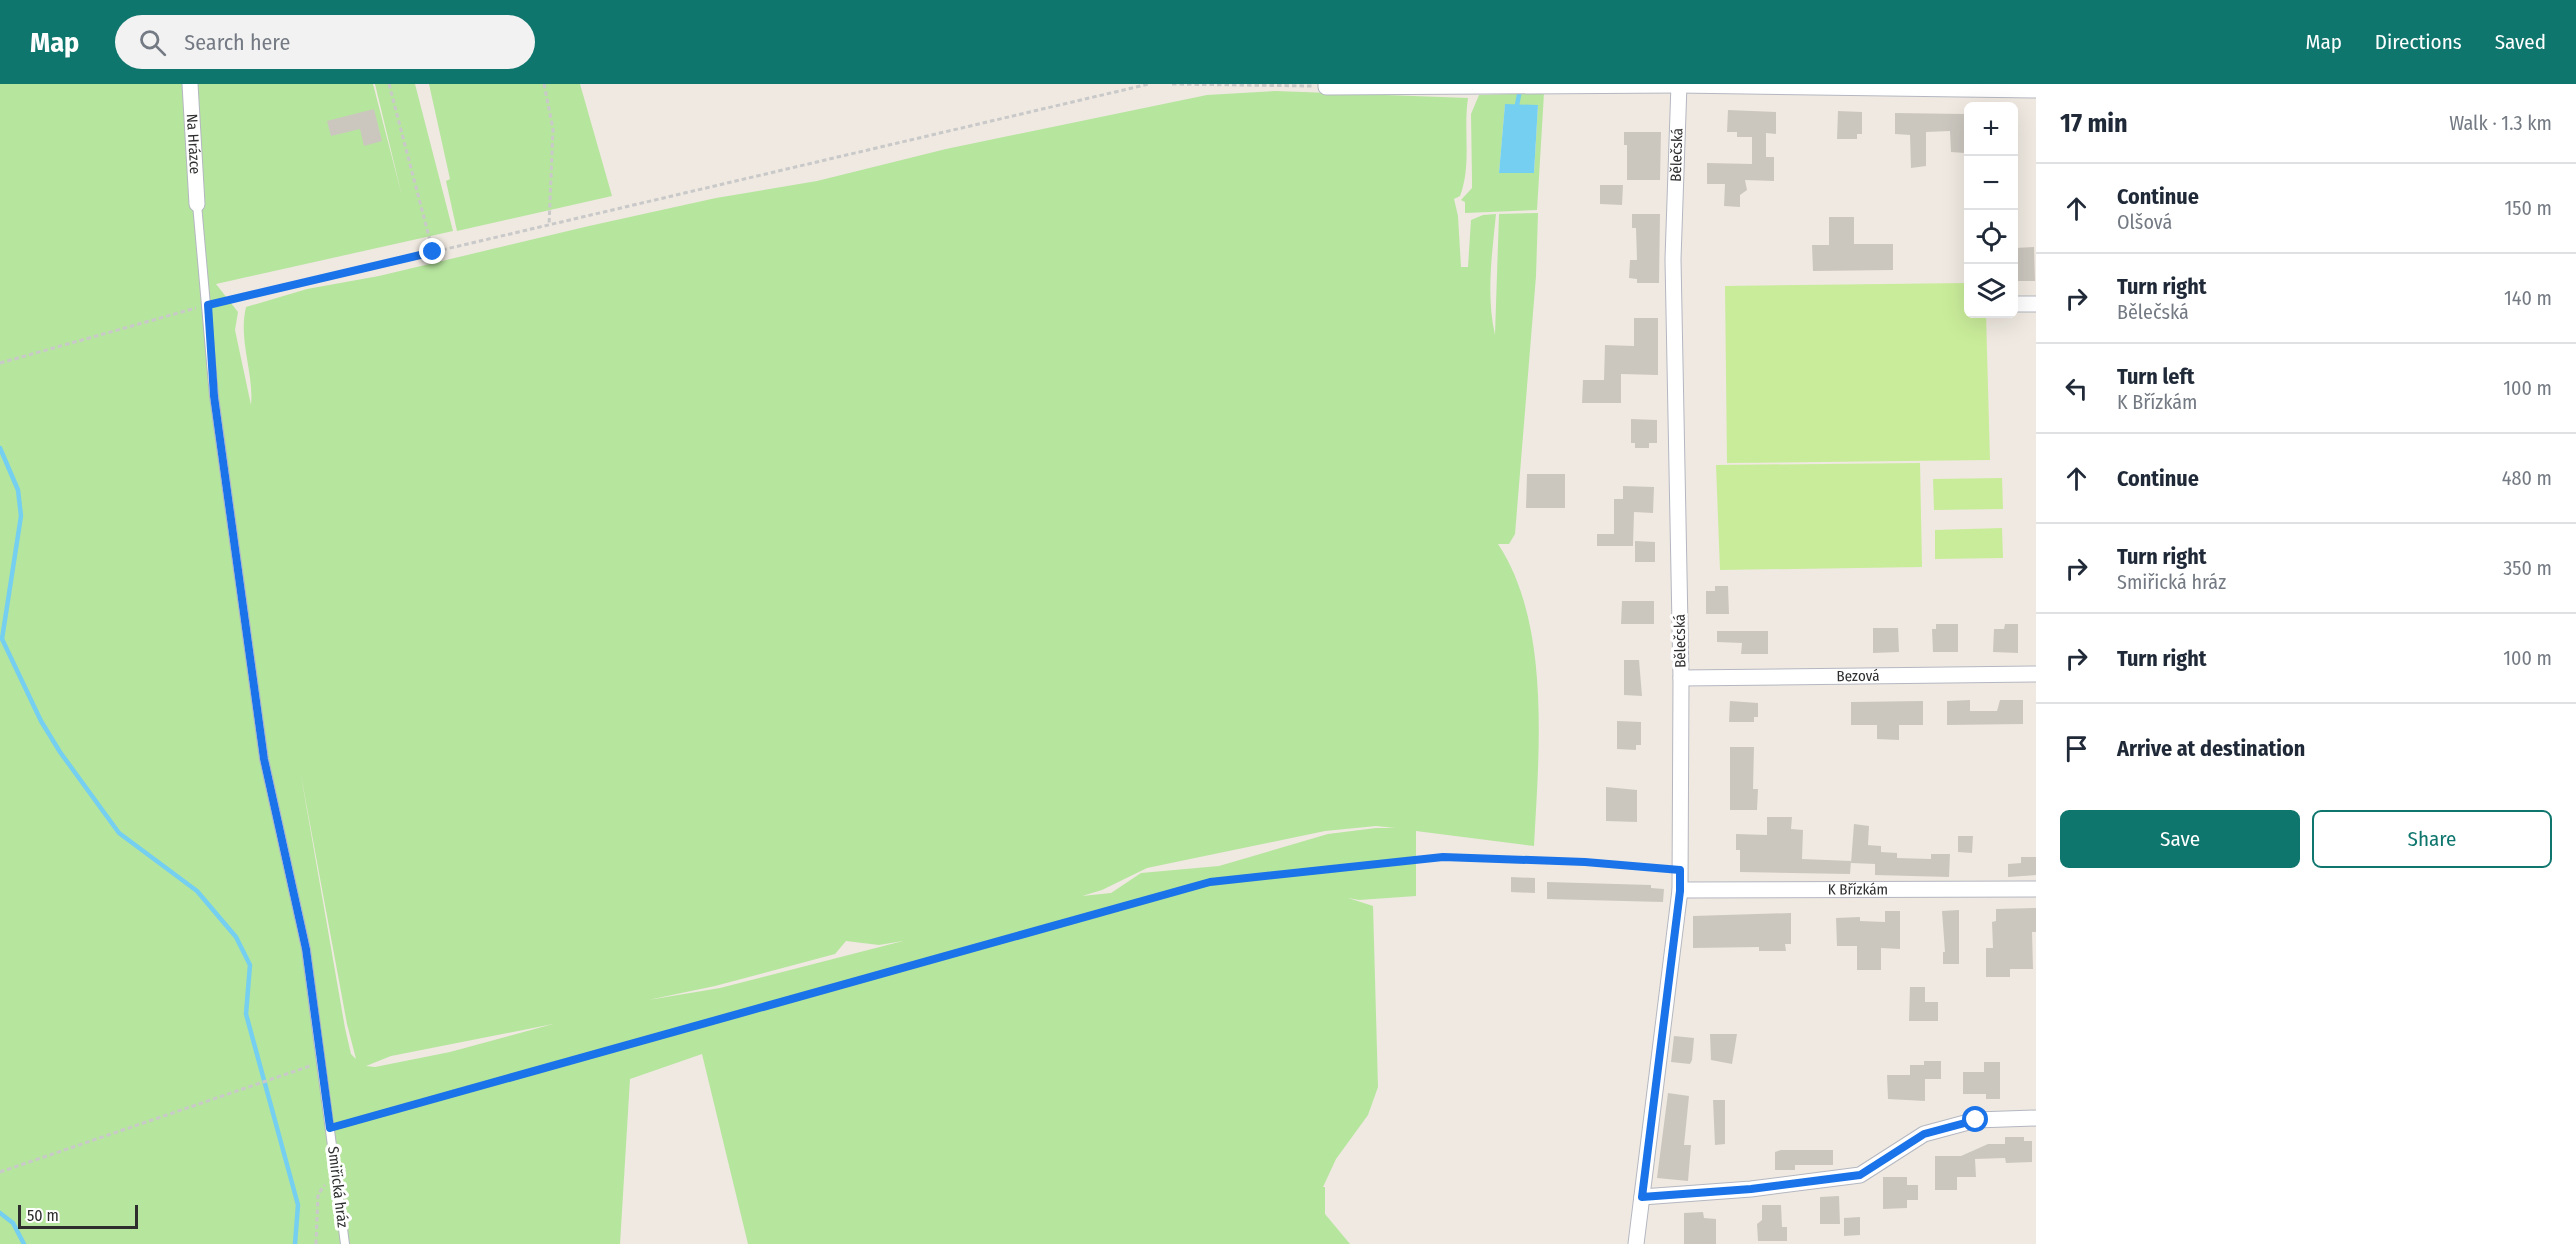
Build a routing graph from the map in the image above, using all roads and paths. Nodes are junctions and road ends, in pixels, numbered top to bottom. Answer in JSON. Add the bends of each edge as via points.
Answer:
{"nodes":[{"id":1,"x":190,"y":84,"type":"edge"},
{"id":2,"x":389,"y":84,"type":"edge"},
{"id":3,"x":544,"y":84,"type":"edge"},
{"id":4,"x":1149,"y":84,"type":"edge"},
{"id":5,"x":1172,"y":84,"type":"edge"},
{"id":6,"x":1195,"y":84,"type":"edge"},
{"id":7,"x":1326,"y":85,"type":"edge"},
{"id":8,"x":1484,"y":85,"type":"edge"},
{"id":9,"x":1678,"y":85,"type":"edge"},
{"id":10,"x":2036,"y":90,"type":"edge"},
{"id":11,"x":197,"y":204,"type":"joint"},
{"id":12,"x":549,"y":225,"type":"junction"},
{"id":13,"x":433,"y":252,"type":"junction"},
{"id":14,"x":2018,"y":304,"type":"edge"},
{"id":15,"x":2036,"y":304,"type":"edge"},
{"id":16,"x":208,"y":305,"type":"junction"},
{"id":17,"x":0,"y":363,"type":"edge"},
{"id":18,"x":2036,"y":674,"type":"edge"},
{"id":19,"x":1681,"y":678,"type":"junction"},
{"id":20,"x":1680,"y":870,"type":"junction"},
{"id":21,"x":2036,"y":889,"type":"edge"},
{"id":22,"x":1680,"y":891,"type":"junction"},
{"id":23,"x":321,"y":1062,"type":"junction"},
{"id":24,"x":2036,"y":1118,"type":"edge"},
{"id":25,"x":330,"y":1128,"type":"junction"},
{"id":26,"x":335,"y":1170,"type":"junction"},
{"id":27,"x":0,"y":1172,"type":"edge"},
{"id":28,"x":1642,"y":1197,"type":"junction"},
{"id":29,"x":316,"y":1244,"type":"edge"},
{"id":30,"x":345,"y":1244,"type":"edge"},
{"id":31,"x":1636,"y":1244,"type":"edge"}],
"edges":[{"from":1,"to":11,"type":"street","name":"Na Hrázce"},
{"from":2,"to":13,"type":"path"},
{"from":3,"to":12,"type":"path","via":[[553,129]]},
{"from":4,"to":12,"type":"path"},
{"from":5,"to":6,"type":"path"},
{"from":6,"to":7,"type":"path"},
{"from":7,"to":8,"type":"street"},
{"from":8,"to":9,"type":"street"},
{"from":9,"to":10,"type":"street"},
{"from":9,"to":19,"type":"street","name":"Bělečská","via":[[1673,260]]},
{"from":11,"to":16,"type":"lane","name":"Smiřická hráz"},
{"from":12,"to":13,"type":"path"},
{"from":13,"to":16,"type":"path"},
{"from":14,"to":15,"type":"street"},
{"from":16,"to":17,"type":"path"},
{"from":16,"to":23,"type":"lane","name":"Smiřická hráz","via":[[214,396],[264,759],[306,949]]},
{"from":18,"to":19,"type":"street","name":"Bezová"},
{"from":19,"to":20,"type":"street","name":"Bělečská"},
{"from":20,"to":22,"type":"street","name":"Bělečská"},
{"from":20,"to":25,"type":"path","via":[[1443,857],[1210,882]]},
{"from":21,"to":22,"type":"street","name":"K Břízkám"},
{"from":22,"to":28,"type":"street","name":"Bělečská"},
{"from":23,"to":25,"type":"lane","name":"Smiřická hráz"},
{"from":23,"to":27,"type":"path"},
{"from":24,"to":28,"type":"street","via":[[1976,1120],[1924,1134],[1860,1175]]},
{"from":25,"to":26,"type":"lane","name":"Smiřická hráz"},
{"from":26,"to":29,"type":"path","via":[[318,1194]]},
{"from":26,"to":30,"type":"lane","name":"Smiřická hráz"},
{"from":28,"to":31,"type":"street","name":"Bělečská"}]}
